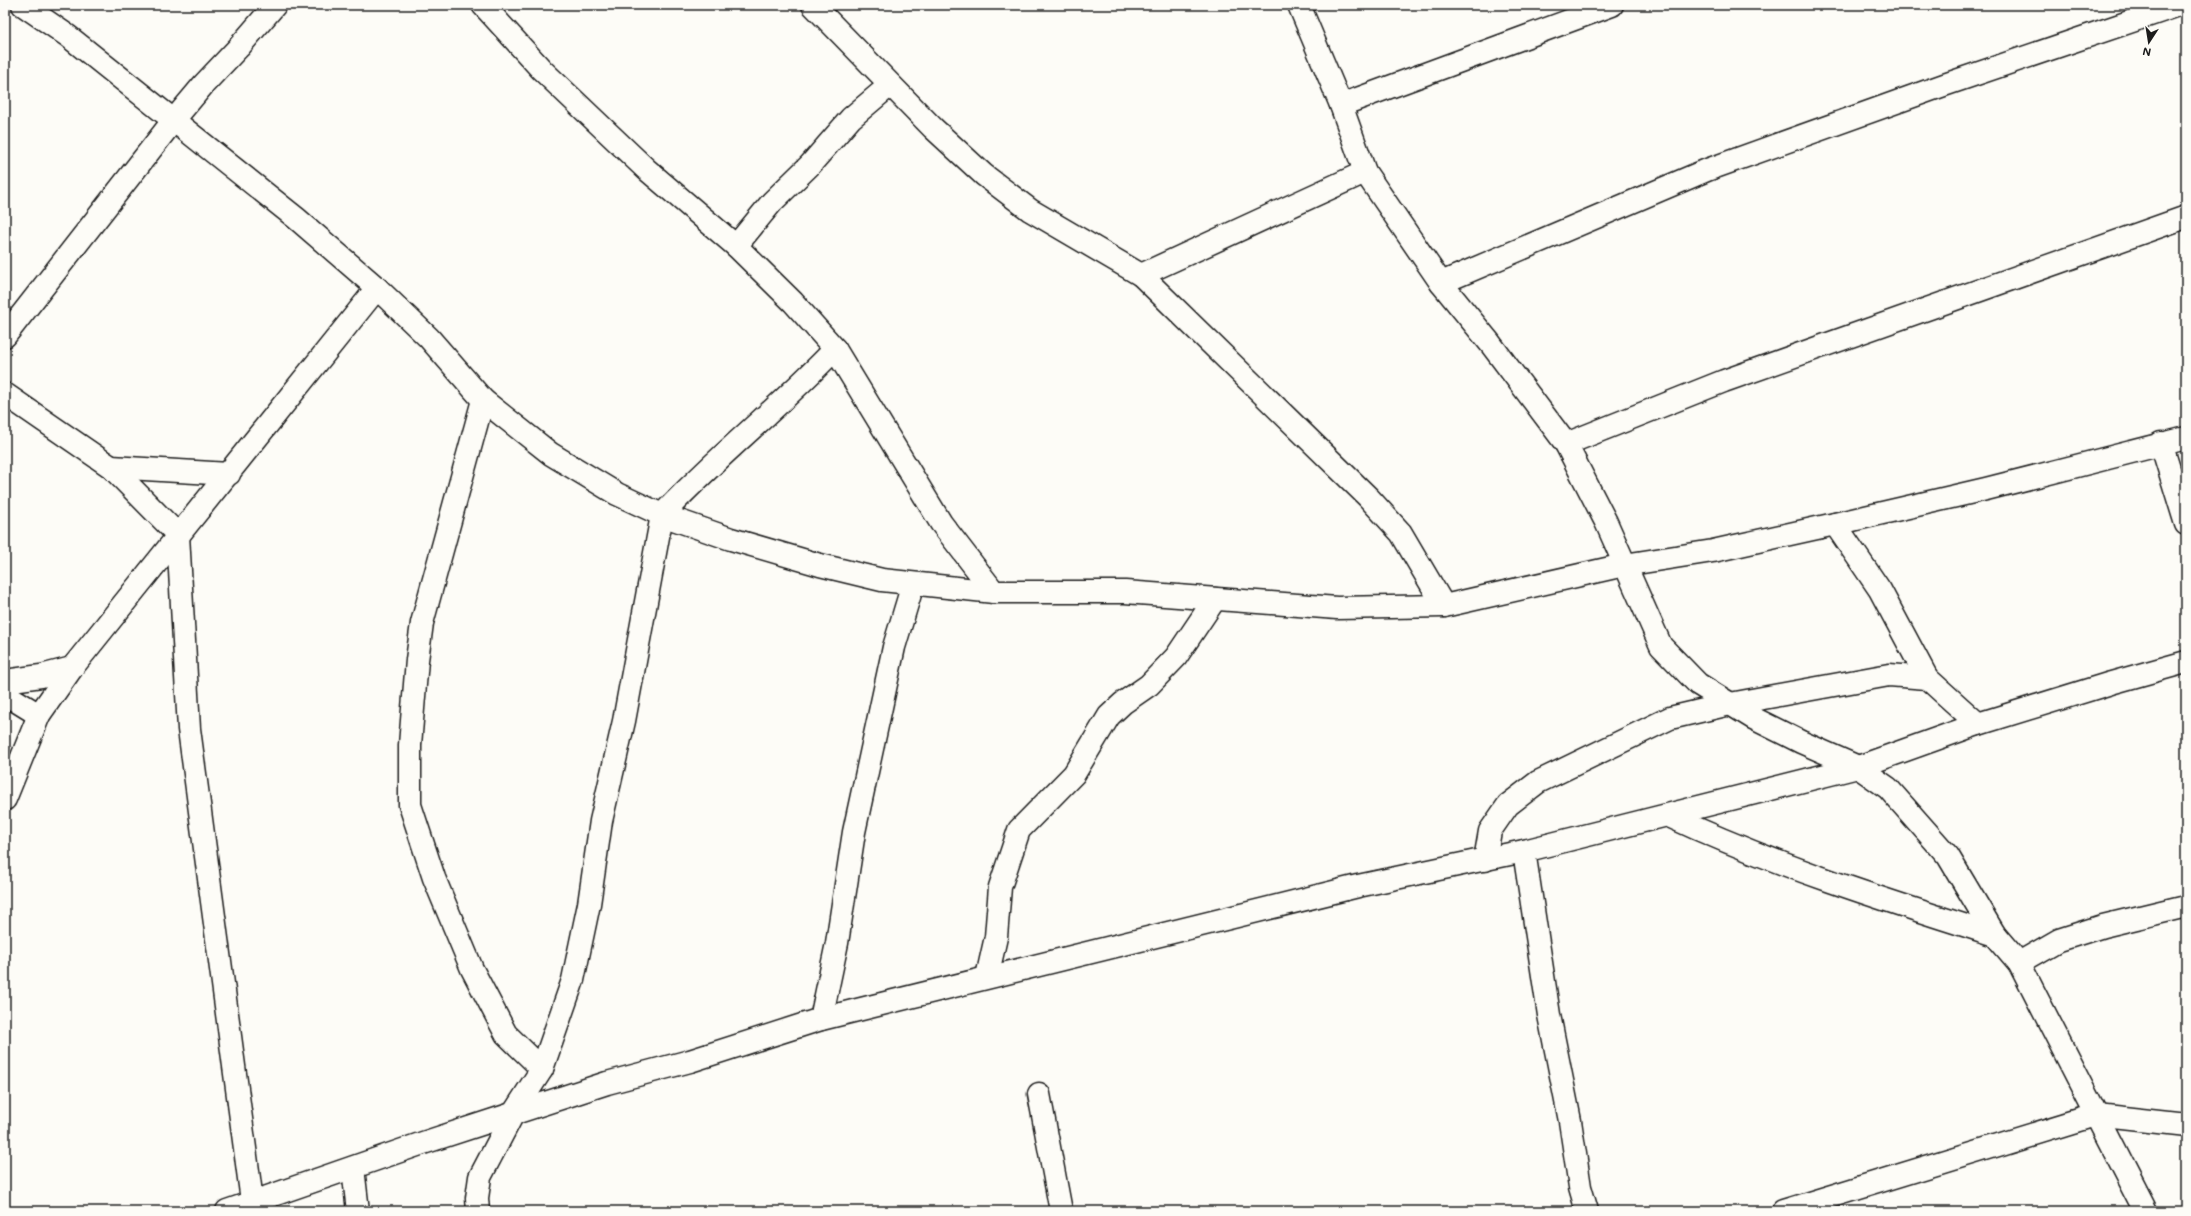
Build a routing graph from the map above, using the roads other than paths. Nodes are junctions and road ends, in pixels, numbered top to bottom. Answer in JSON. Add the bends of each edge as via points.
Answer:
{"nodes":[{"id":1,"x":23,"y":5,"type":"edge"},
{"id":2,"x":275,"y":5,"type":"edge"},
{"id":3,"x":483,"y":5,"type":"edge"},
{"id":4,"x":813,"y":5,"type":"edge"},
{"id":5,"x":1299,"y":5,"type":"edge"},
{"id":6,"x":1612,"y":5,"type":"edge"},
{"id":7,"x":2179,"y":5,"type":"edge"},
{"id":8,"x":890,"y":85,"type":"junction"},
{"id":9,"x":1341,"y":105,"type":"junction"},
{"id":10,"x":173,"y":121,"type":"junction"},
{"id":11,"x":1365,"y":172,"type":"junction"},
{"id":12,"x":2186,"y":216,"type":"edge"},
{"id":13,"x":736,"y":246,"type":"junction"},
{"id":14,"x":1141,"y":275,"type":"junction"},
{"id":15,"x":1441,"y":283,"type":"junction"},
{"id":16,"x":377,"y":288,"type":"junction"},
{"id":17,"x":5,"y":336,"type":"edge"},
{"id":18,"x":835,"y":349,"type":"junction"},
{"id":19,"x":5,"y":394,"type":"edge"},
{"id":20,"x":483,"y":400,"type":"junction"},
{"id":21,"x":2186,"y":438,"type":"edge"},
{"id":22,"x":2161,"y":443,"type":"junction"},
{"id":23,"x":1566,"y":444,"type":"junction"},
{"id":24,"x":111,"y":467,"type":"junction"},
{"id":25,"x":229,"y":474,"type":"junction"},
{"id":26,"x":662,"y":515,"type":"junction"},
{"id":27,"x":1835,"y":524,"type":"junction"},
{"id":28,"x":2186,"y":524,"type":"edge"},
{"id":29,"x":178,"y":535,"type":"junction"},
{"id":30,"x":1624,"y":565,"type":"junction"},
{"id":31,"x":913,"y":584,"type":"junction"},
{"id":32,"x":994,"y":592,"type":"junction"},
{"id":33,"x":1215,"y":599,"type":"junction"},
{"id":34,"x":1444,"y":606,"type":"junction"},
{"id":35,"x":2186,"y":662,"type":"edge"},
{"id":36,"x":72,"y":668,"type":"junction"},
{"id":37,"x":1927,"y":678,"type":"junction"},
{"id":38,"x":5,"y":681,"type":"edge"},
{"id":39,"x":5,"y":694,"type":"edge"},
{"id":40,"x":1730,"y":704,"type":"junction"},
{"id":41,"x":39,"y":715,"type":"junction"},
{"id":42,"x":1978,"y":724,"type":"junction"},
{"id":43,"x":1858,"y":767,"type":"junction"},
{"id":44,"x":5,"y":799,"type":"edge"},
{"id":45,"x":1668,"y":816,"type":"junction"},
{"id":46,"x":1524,"y":851,"type":"junction"},
{"id":47,"x":1485,"y":860,"type":"junction"},
{"id":48,"x":2186,"y":906,"type":"edge"},
{"id":49,"x":1995,"y":935,"type":"junction"},
{"id":50,"x":2019,"y":963,"type":"junction"},
{"id":51,"x":986,"y":977,"type":"junction"},
{"id":52,"x":821,"y":1019,"type":"junction"},
{"id":53,"x":542,"y":1069,"type":"junction"},
{"id":54,"x":1039,"y":1094,"type":"dead end"},
{"id":55,"x":513,"y":1114,"type":"junction"},
{"id":56,"x":2096,"y":1115,"type":"junction"},
{"id":57,"x":2186,"y":1125,"type":"edge"},
{"id":58,"x":353,"y":1168,"type":"junction"},
{"id":59,"x":252,"y":1201,"type":"junction"},
{"id":60,"x":227,"y":1211,"type":"edge"},
{"id":61,"x":358,"y":1211,"type":"edge"},
{"id":62,"x":478,"y":1211,"type":"edge"},
{"id":63,"x":1061,"y":1211,"type":"edge"},
{"id":64,"x":1587,"y":1211,"type":"edge"},
{"id":65,"x":1783,"y":1211,"type":"edge"},
{"id":66,"x":2146,"y":1211,"type":"edge"}],
"edges":[{"from":1,"to":10,"type":"street","via":[[68,36]]},
{"from":2,"to":10,"type":"street"},
{"from":3,"to":13,"type":"street","via":[[542,70],[646,169]]},
{"from":4,"to":8,"type":"street"},
{"from":5,"to":9,"type":"street"},
{"from":6,"to":9,"type":"street"},
{"from":7,"to":15,"type":"street","via":[[1944,85],[1707,170]]},
{"from":8,"to":13,"type":"street","via":[[851,118],[810,166],[772,202]]},
{"from":8,"to":14,"type":"street","via":[[984,175],[1030,210]]},
{"from":9,"to":11,"type":"street"},
{"from":10,"to":16,"type":"street","via":[[296,218]]},
{"from":10,"to":17,"type":"street"},
{"from":11,"to":14,"type":"street"},
{"from":11,"to":15,"type":"street"},
{"from":12,"to":23,"type":"street","via":[[1724,381]]},
{"from":13,"to":18,"type":"street","via":[[793,302]]},
{"from":14,"to":34,"type":"street","via":[[1368,497],[1401,533]]},
{"from":15,"to":23,"type":"street"},
{"from":16,"to":20,"type":"street","via":[[429,338]]},
{"from":16,"to":25,"type":"street"},
{"from":18,"to":26,"type":"street","via":[[792,394],[684,491]]},
{"from":18,"to":32,"type":"street","via":[[941,523]]},
{"from":19,"to":24,"type":"street"},
{"from":20,"to":26,"type":"street","via":[[551,454],[617,494]]},
{"from":20,"to":53,"type":"street","via":[[422,623],[410,745],[410,805],[434,878],[472,969],[506,1034]]},
{"from":21,"to":22,"type":"street"},
{"from":22,"to":27,"type":"street","via":[[1986,489]]},
{"from":22,"to":28,"type":"street"},
{"from":23,"to":30,"type":"street","via":[[1606,522]]},
{"from":24,"to":25,"type":"street"},
{"from":24,"to":29,"type":"street"},
{"from":25,"to":29,"type":"street"},
{"from":26,"to":31,"type":"street","via":[[731,539],[820,565],[882,580]]},
{"from":26,"to":53,"type":"street","via":[[624,721],[601,821],[589,904],[573,980]]},
{"from":27,"to":30,"type":"street","via":[[1713,552]]},
{"from":27,"to":37,"type":"street","via":[[1880,590]]},
{"from":29,"to":36,"type":"street"},
{"from":29,"to":59,"type":"street","via":[[189,729]]},
{"from":30,"to":34,"type":"street"},
{"from":30,"to":40,"type":"street","via":[[1660,646],[1698,684]]},
{"from":31,"to":32,"type":"street"},
{"from":31,"to":52,"type":"street","via":[[894,647],[858,817],[837,943]]},
{"from":32,"to":33,"type":"street","via":[[1091,591]]},
{"from":33,"to":34,"type":"street","via":[[1337,608]]},
{"from":33,"to":51,"type":"street","via":[[1176,657],[1149,685],[1109,716],[1074,774],[1019,830],[1000,886],[996,937]]},
{"from":35,"to":42,"type":"street"},
{"from":36,"to":38,"type":"street"},
{"from":36,"to":41,"type":"street"},
{"from":37,"to":40,"type":"street","via":[[1890,675]]},
{"from":37,"to":42,"type":"street"},
{"from":39,"to":41,"type":"street"},
{"from":40,"to":43,"type":"street","via":[[1752,718]]},
{"from":40,"to":47,"type":"street","via":[[1670,718],[1538,782],[1508,805],[1490,831]]},
{"from":41,"to":44,"type":"street"},
{"from":42,"to":43,"type":"street"},
{"from":43,"to":45,"type":"street"},
{"from":43,"to":49,"type":"street","via":[[1888,788],[1948,856]]},
{"from":45,"to":46,"type":"street"},
{"from":45,"to":49,"type":"street","via":[[1728,844],[1794,869]]},
{"from":46,"to":47,"type":"street"},
{"from":46,"to":64,"type":"street","via":[[1562,1089],[1570,1121],[1580,1187]]},
{"from":47,"to":51,"type":"street","via":[[1358,886]]},
{"from":48,"to":50,"type":"street","via":[[2103,926],[2059,940]]},
{"from":49,"to":50,"type":"street"},
{"from":50,"to":56,"type":"street"},
{"from":51,"to":52,"type":"street"},
{"from":52,"to":55,"type":"street","via":[[690,1062],[607,1083]]},
{"from":53,"to":55,"type":"street"},
{"from":54,"to":63,"type":"street"},
{"from":55,"to":58,"type":"street"},
{"from":55,"to":62,"type":"street","via":[[480,1177]]},
{"from":56,"to":57,"type":"street"},
{"from":56,"to":65,"type":"street"},
{"from":56,"to":66,"type":"street"},
{"from":58,"to":59,"type":"street"},
{"from":58,"to":61,"type":"street"},
{"from":59,"to":60,"type":"street"}]}
